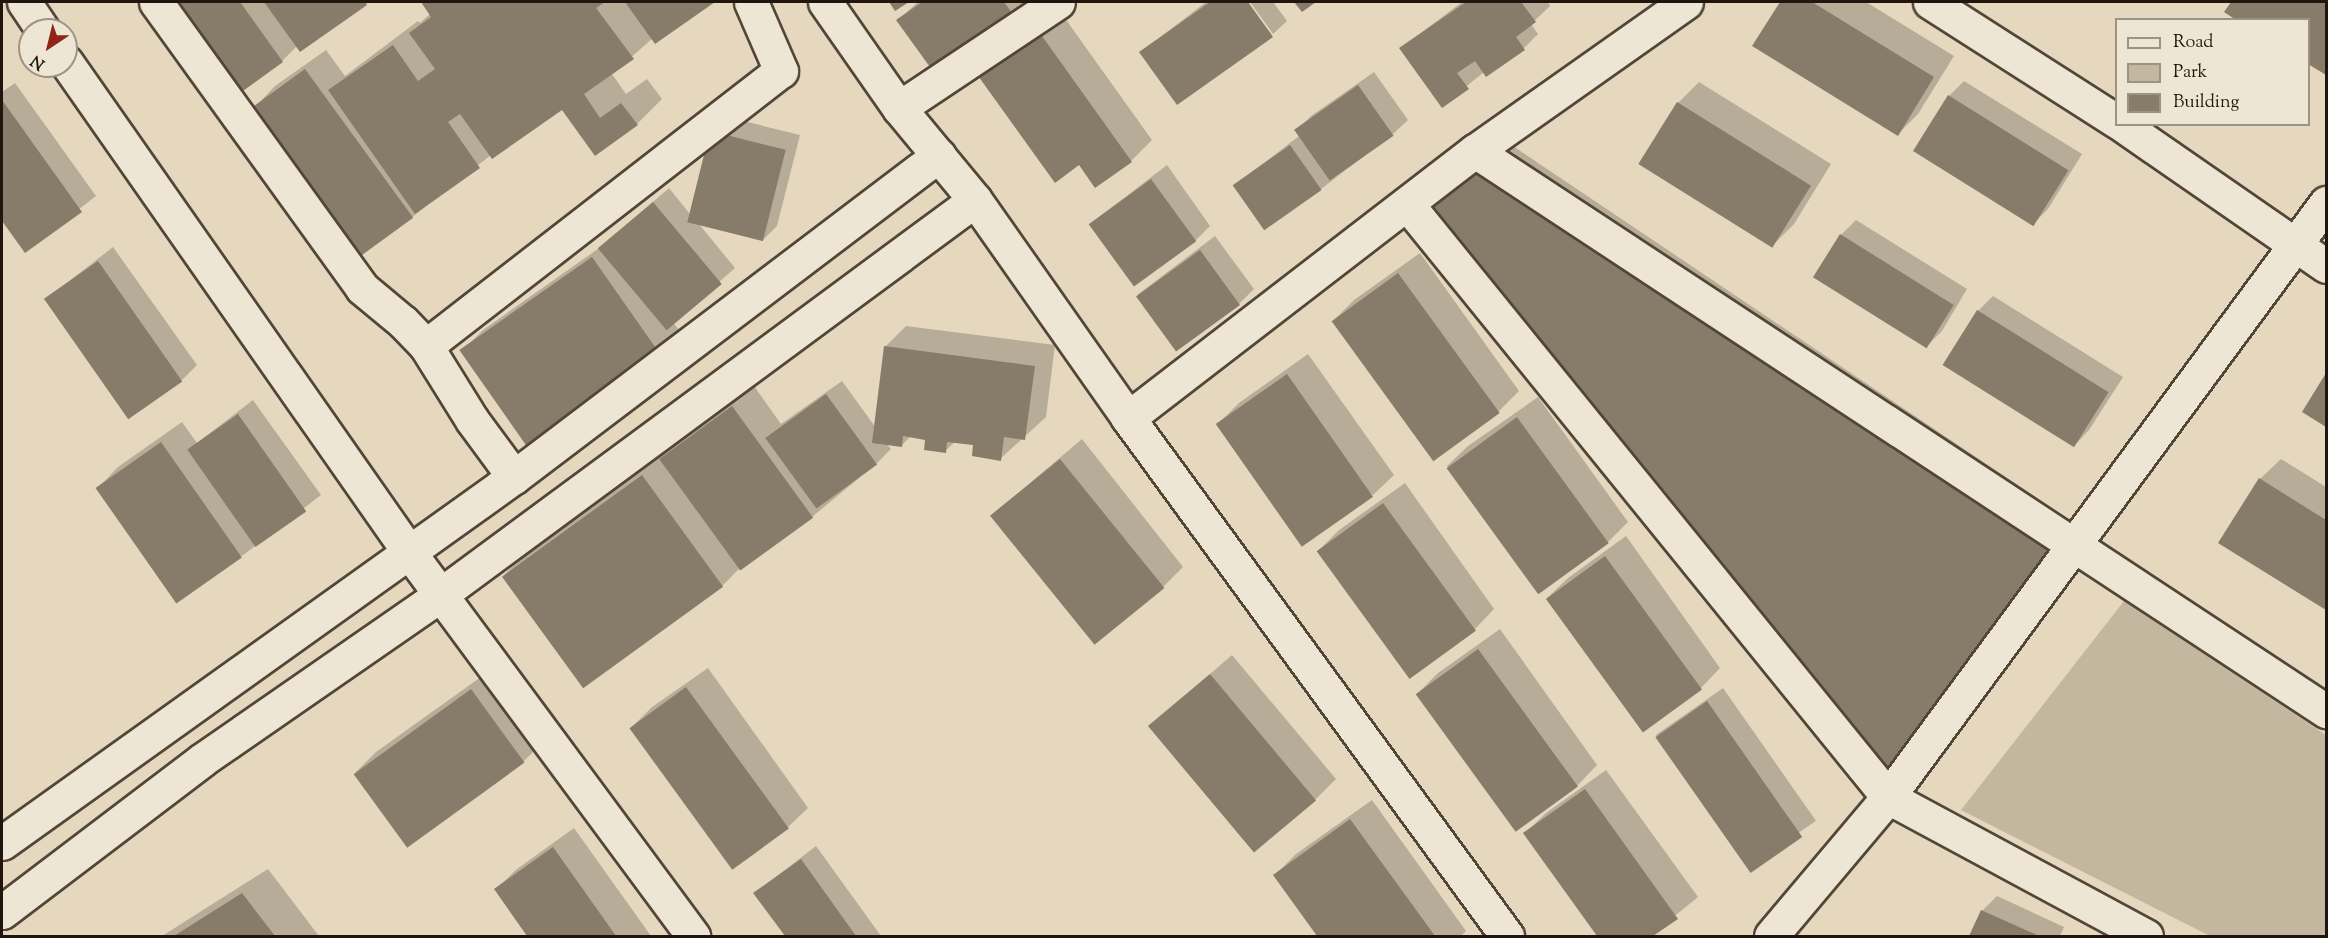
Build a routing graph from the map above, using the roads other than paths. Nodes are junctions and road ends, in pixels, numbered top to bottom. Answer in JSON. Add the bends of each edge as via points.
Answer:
{"nodes":[{"id":1,"x":24,"y":2,"type":"edge"},
{"id":2,"x":156,"y":2,"type":"edge"},
{"id":3,"x":751,"y":2,"type":"edge"},
{"id":4,"x":825,"y":2,"type":"edge"},
{"id":5,"x":1058,"y":2,"type":"edge"},
{"id":6,"x":1686,"y":2,"type":"edge"},
{"id":7,"x":1930,"y":2,"type":"edge"},
{"id":8,"x":35,"y":18,"type":"edge"},
{"id":9,"x":77,"y":78,"type":"edge"},
{"id":10,"x":899,"y":108,"type":"junction"},
{"id":11,"x":2115,"y":120,"type":"edge"},
{"id":12,"x":2124,"y":126,"type":"edge"},
{"id":13,"x":1475,"y":151,"type":"junction"},
{"id":14,"x":939,"y":155,"type":"junction"},
{"id":15,"x":975,"y":200,"type":"junction"},
{"id":16,"x":2326,"y":203,"type":"edge"},
{"id":17,"x":1407,"y":204,"type":"junction"},
{"id":18,"x":2296,"y":245,"type":"junction"},
{"id":19,"x":2326,"y":266,"type":"edge"},
{"id":20,"x":426,"y":346,"type":"junction"},
{"id":21,"x":1128,"y":417,"type":"junction"},
{"id":22,"x":514,"y":477,"type":"junction"},
{"id":23,"x":2076,"y":546,"type":"junction"},
{"id":24,"x":409,"y":552,"type":"junction"},
{"id":25,"x":440,"y":595,"type":"junction"},
{"id":26,"x":2326,"y":711,"type":"edge"},
{"id":27,"x":1888,"y":797,"type":"junction"},
{"id":28,"x":2,"y":843,"type":"edge"},
{"id":29,"x":2,"y":912,"type":"edge"},
{"id":30,"x":693,"y":936,"type":"edge"},
{"id":31,"x":1507,"y":936,"type":"edge"},
{"id":32,"x":1772,"y":936,"type":"edge"},
{"id":33,"x":2146,"y":936,"type":"edge"}],
"edges":[{"from":1,"to":8,"type":"street"},
{"from":2,"to":20,"type":"street","via":[[362,288],[404,322]]},
{"from":3,"to":20,"type":"street","via":[[781,71]]},
{"from":4,"to":10,"type":"street"},
{"from":5,"to":10,"type":"street"},
{"from":6,"to":13,"type":"street"},
{"from":7,"to":11,"type":"street"},
{"from":9,"to":24,"type":"street"},
{"from":10,"to":14,"type":"street"},
{"from":12,"to":18,"type":"street"},
{"from":13,"to":17,"type":"street"},
{"from":13,"to":23,"type":"street"},
{"from":14,"to":15,"type":"street"},
{"from":14,"to":22,"type":"street"},
{"from":15,"to":21,"type":"street"},
{"from":15,"to":25,"type":"street"},
{"from":16,"to":18,"type":"street"},
{"from":17,"to":21,"type":"street"},
{"from":17,"to":27,"type":"street"},
{"from":18,"to":19,"type":"street"},
{"from":18,"to":23,"type":"street"},
{"from":20,"to":22,"type":"street","via":[[472,420]]},
{"from":21,"to":31,"type":"street"},
{"from":22,"to":24,"type":"street"},
{"from":23,"to":26,"type":"street"},
{"from":23,"to":27,"type":"street"},
{"from":24,"to":25,"type":"street"},
{"from":24,"to":28,"type":"street"},
{"from":25,"to":29,"type":"street","via":[[202,760]]},
{"from":25,"to":30,"type":"street"},
{"from":27,"to":32,"type":"street"},
{"from":27,"to":33,"type":"street"}]}
